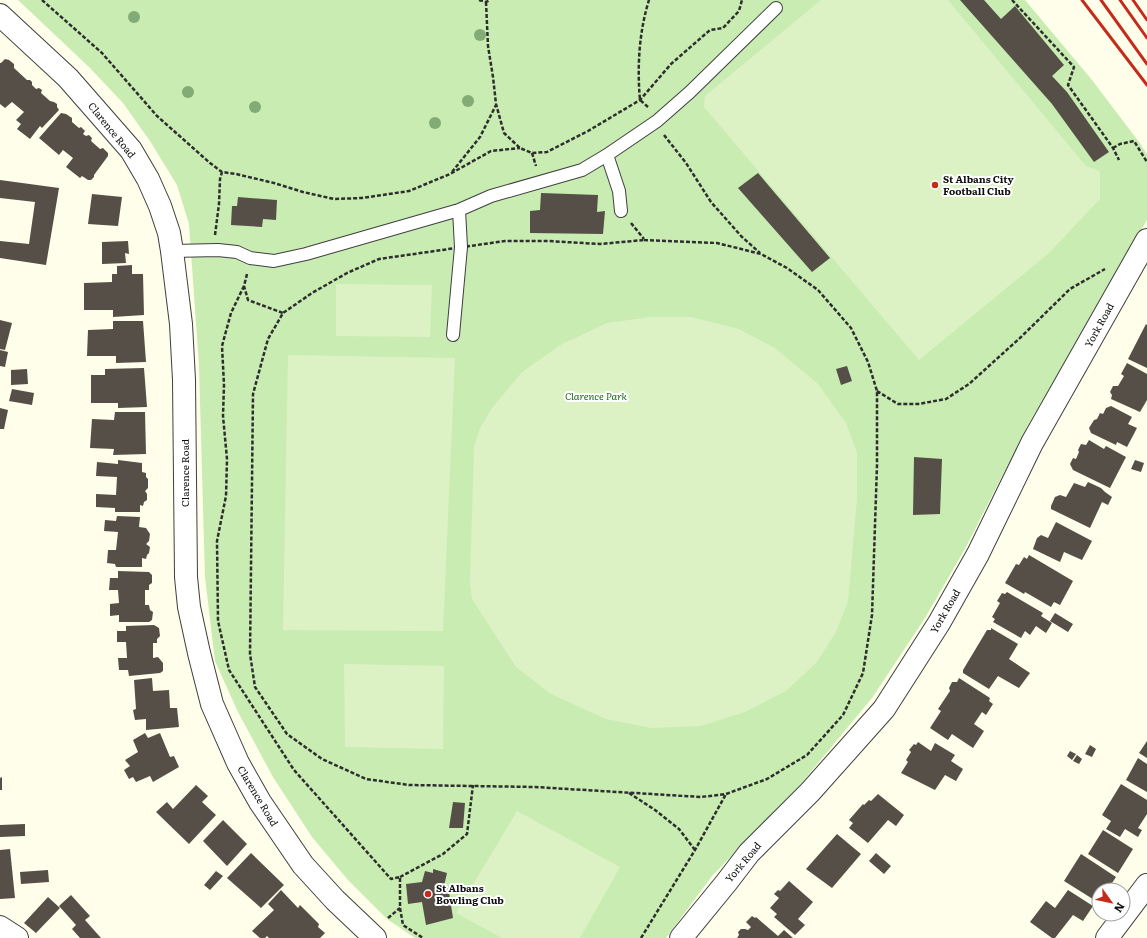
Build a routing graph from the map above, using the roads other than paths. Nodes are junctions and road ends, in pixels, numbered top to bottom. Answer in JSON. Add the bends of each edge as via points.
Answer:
{"nodes":[{"id":1,"x":776,"y":8,"type":"dead end"},
{"id":2,"x":0,"y":15,"type":"edge"},
{"id":3,"x":607,"y":155,"type":"junction"},
{"id":4,"x":459,"y":210,"type":"junction"},
{"id":5,"x":621,"y":211,"type":"road end"},
{"id":6,"x":1147,"y":240,"type":"edge"},
{"id":7,"x":172,"y":251,"type":"junction"},
{"id":8,"x":453,"y":335,"type":"dead end"},
{"id":9,"x":1147,"y":885,"type":"edge"},
{"id":10,"x":0,"y":927,"type":"edge"},
{"id":11,"x":17,"y":938,"type":"edge"},
{"id":12,"x":376,"y":938,"type":"edge"},
{"id":13,"x":681,"y":938,"type":"edge"},
{"id":14,"x":1107,"y":938,"type":"edge"}],
"edges":[{"from":1,"to":3,"type":"lane","via":[[657,121]]},
{"from":2,"to":7,"type":"street","name":"Clarence Road","via":[[68,78],[131,150],[160,206]]},
{"from":3,"to":4,"type":"lane","via":[[582,170],[491,196]]},
{"from":3,"to":5,"type":"lane","via":[[619,191]]},
{"from":4,"to":7,"type":"lane","via":[[274,261],[218,250]]},
{"from":4,"to":8,"type":"lane","via":[[461,247]]},
{"from":6,"to":13,"type":"street","name":"York Road","via":[[1032,443],[970,568],[939,623],[884,709],[810,792],[749,852]]},
{"from":7,"to":12,"type":"street","name":"Clarence Road","via":[[181,324],[184,380],[186,578],[196,638],[212,704],[238,764],[260,802],[303,864],[335,900]]},
{"from":9,"to":14,"type":"street"},
{"from":10,"to":11,"type":"street"}]}
